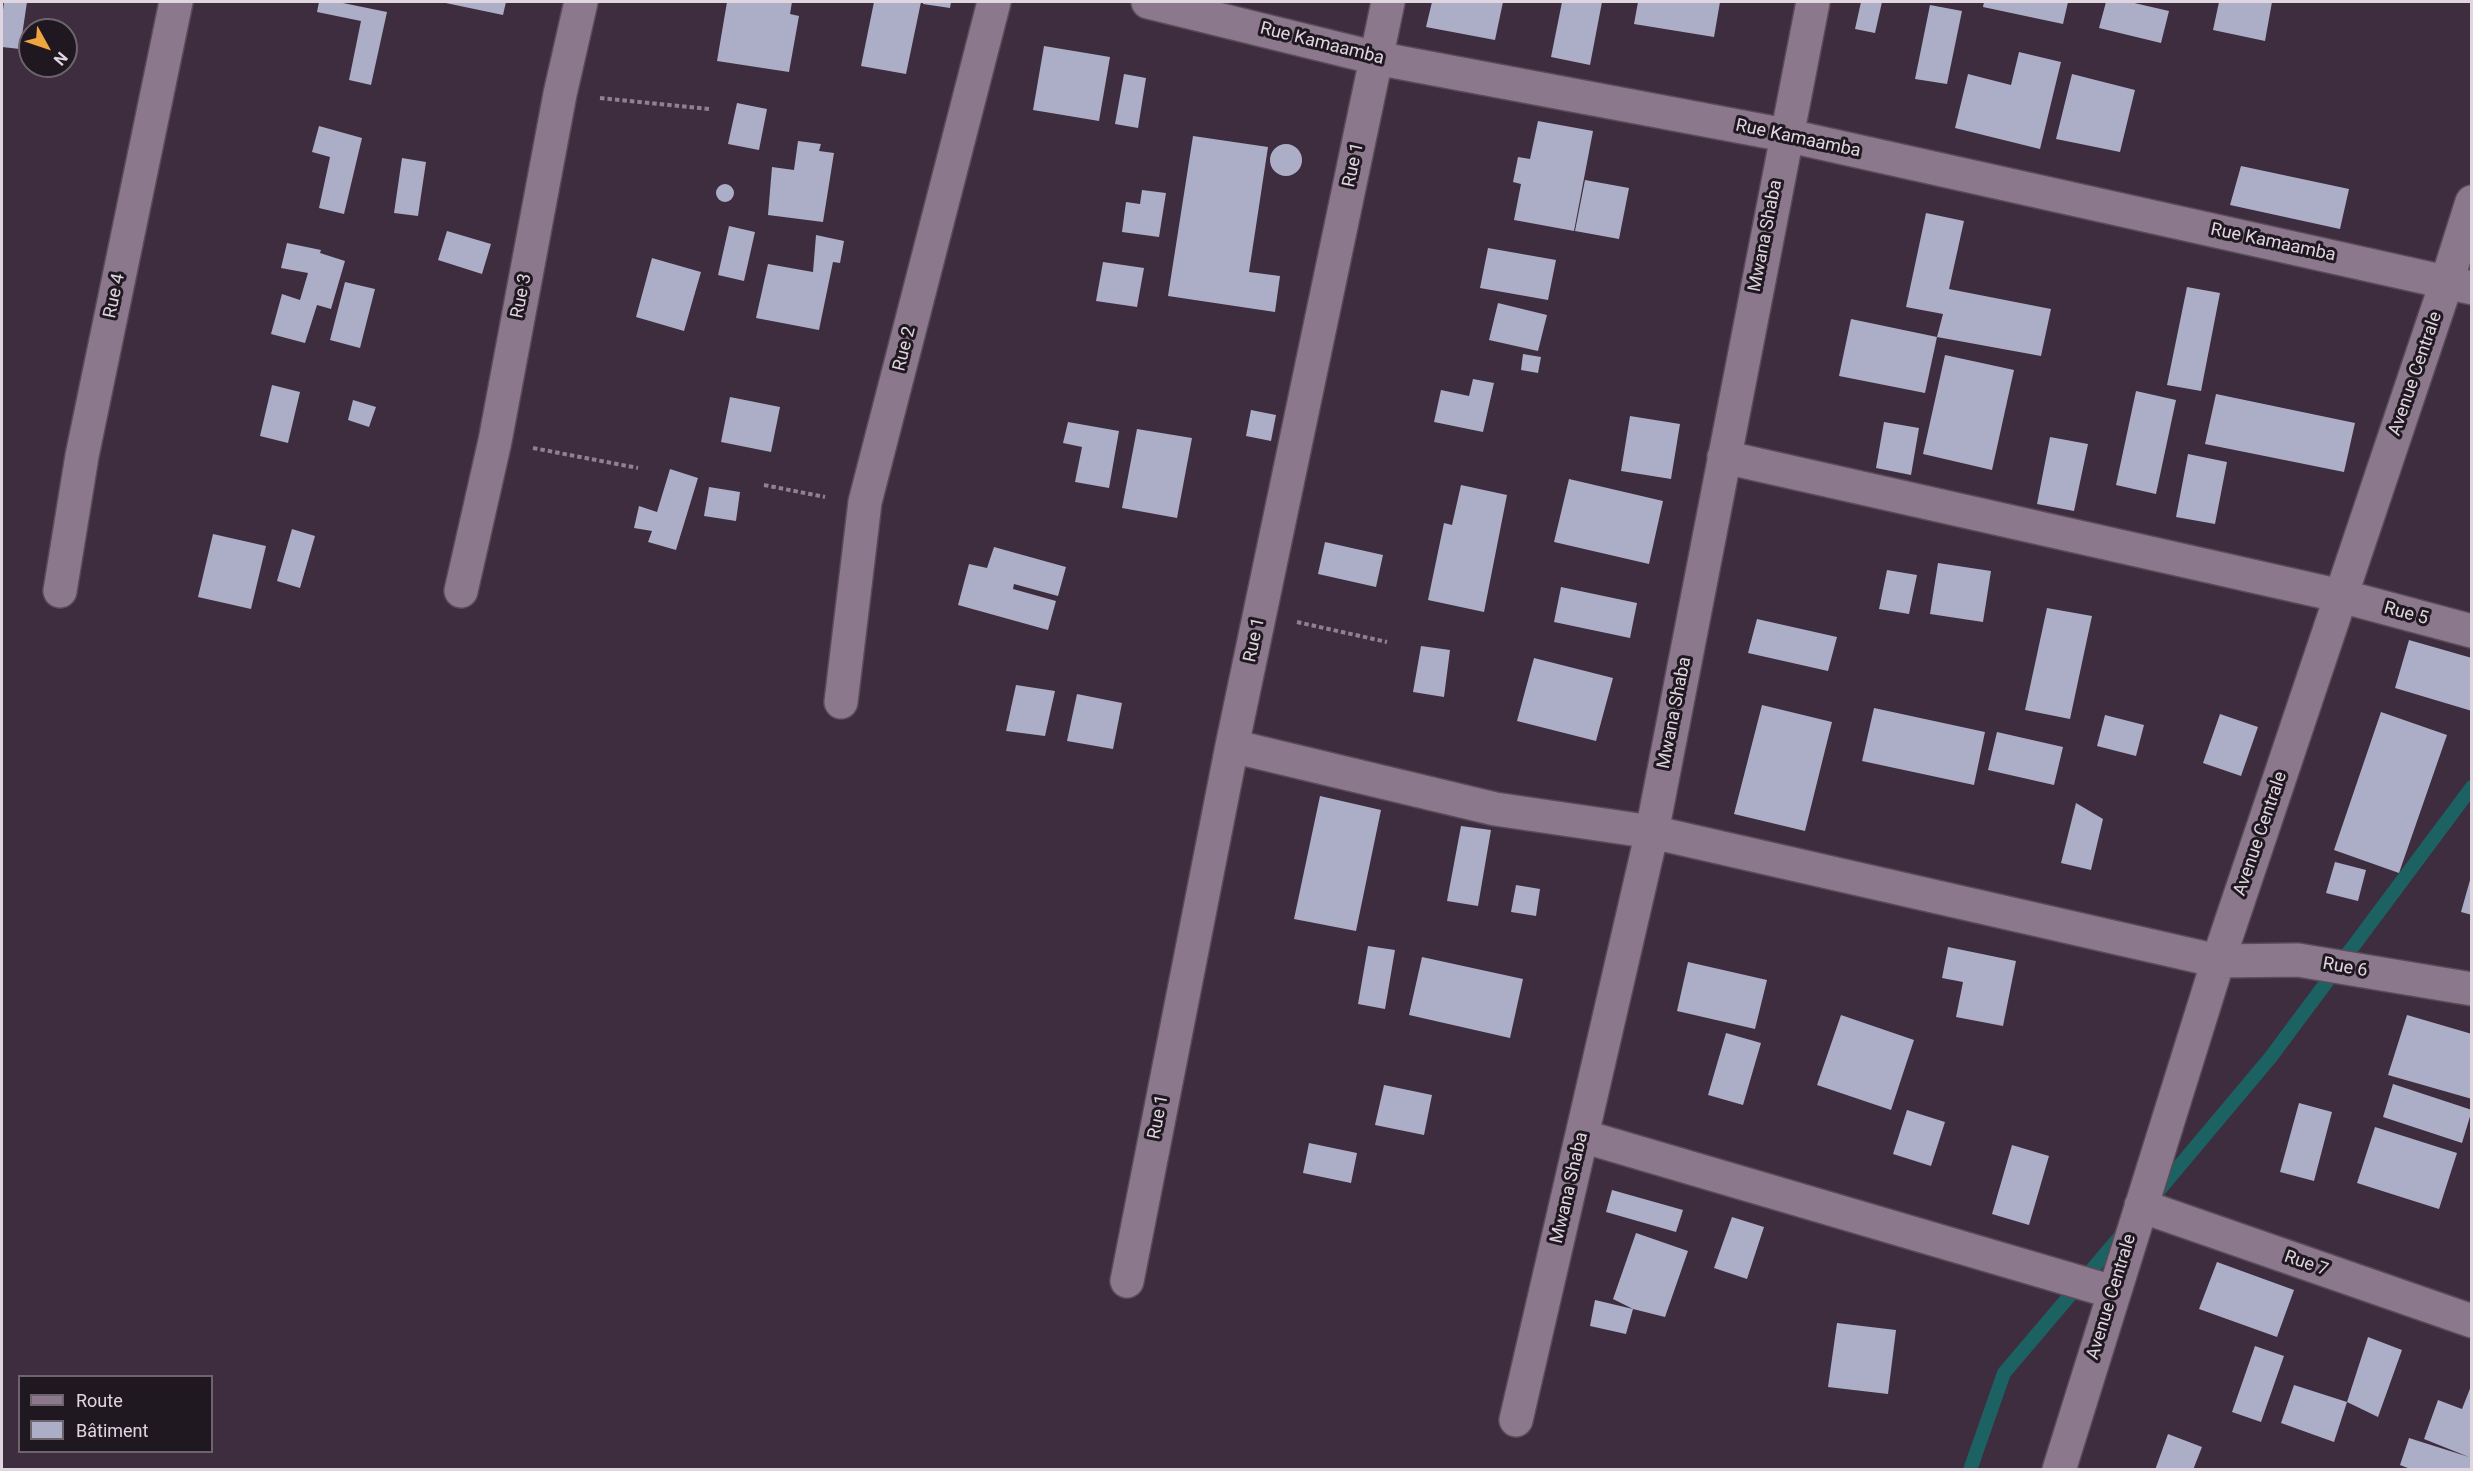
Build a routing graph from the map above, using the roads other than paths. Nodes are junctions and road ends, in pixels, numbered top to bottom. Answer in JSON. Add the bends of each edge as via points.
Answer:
{"nodes":[{"id":1,"x":176,"y":2,"type":"edge"},
{"id":2,"x":581,"y":2,"type":"edge"},
{"id":3,"x":994,"y":2,"type":"edge"},
{"id":4,"x":1148,"y":2,"type":"edge"},
{"id":5,"x":1388,"y":2,"type":"edge"},
{"id":6,"x":1812,"y":2,"type":"edge"},
{"id":7,"x":1376,"y":58,"type":"junction"},
{"id":8,"x":1785,"y":135,"type":"junction"},
{"id":9,"x":2472,"y":202,"type":"edge"},
{"id":10,"x":2459,"y":285,"type":"edge"},
{"id":11,"x":1724,"y":457,"type":"junction"},
{"id":12,"x":60,"y":591,"type":"dead end"},
{"id":13,"x":461,"y":591,"type":"dead end"},
{"id":14,"x":2341,"y":596,"type":"junction"},
{"id":15,"x":2472,"y":631,"type":"edge"},
{"id":16,"x":841,"y":702,"type":"dead end"},
{"id":17,"x":1232,"y":746,"type":"junction"},
{"id":18,"x":1652,"y":832,"type":"junction"},
{"id":19,"x":2218,"y":961,"type":"junction"},
{"id":20,"x":2472,"y":989,"type":"edge"},
{"id":21,"x":1582,"y":1136,"type":"junction"},
{"id":22,"x":2141,"y":1206,"type":"junction"},
{"id":23,"x":1127,"y":1281,"type":"dead end"},
{"id":24,"x":2113,"y":1292,"type":"junction"},
{"id":25,"x":2472,"y":1321,"type":"edge"},
{"id":26,"x":1516,"y":1420,"type":"dead end"},
{"id":27,"x":2059,"y":1470,"type":"edge"}],
"edges":[{"from":1,"to":12,"type":"street","name":"Rue 4","via":[[81,456]]},
{"from":2,"to":13,"type":"street","name":"Rue 3","via":[[495,441]]},
{"from":3,"to":16,"type":"street","name":"Rue 2","via":[[865,502]]},
{"from":4,"to":7,"type":"street","name":"Rue Kamaamba"},
{"from":5,"to":7,"type":"street","name":"Rue 1"},
{"from":6,"to":8,"type":"street","name":"Mwana Shaba"},
{"from":7,"to":8,"type":"street","name":"Rue Kamaamba"},
{"from":7,"to":17,"type":"street","name":"Rue 1"},
{"from":8,"to":10,"type":"street","name":"Rue Kamaamba"},
{"from":8,"to":11,"type":"street","name":"Mwana Shaba"},
{"from":9,"to":10,"type":"street","name":"Avenue Centrale"},
{"from":10,"to":14,"type":"street","name":"Avenue Centrale"},
{"from":11,"to":14,"type":"street","name":"Rue 5"},
{"from":11,"to":18,"type":"street","name":"Mwana Shaba"},
{"from":14,"to":15,"type":"street","name":"Rue 5"},
{"from":14,"to":19,"type":"street","name":"Avenue Centrale"},
{"from":17,"to":18,"type":"street","name":"Rue 6","via":[[1495,809]]},
{"from":17,"to":23,"type":"street","name":"Rue 1"},
{"from":18,"to":19,"type":"street","name":"Rue 6"},
{"from":18,"to":21,"type":"street","name":"Mwana Shaba"},
{"from":19,"to":20,"type":"street","name":"Rue 6","via":[[2298,960]]},
{"from":19,"to":22,"type":"street","name":"Avenue Centrale"},
{"from":21,"to":24,"type":"street"},
{"from":21,"to":26,"type":"street","name":"Mwana Shaba"},
{"from":22,"to":24,"type":"street","name":"Avenue Centrale"},
{"from":22,"to":25,"type":"street","name":"Rue 7"},
{"from":24,"to":27,"type":"street","name":"Avenue Centrale"}]}
